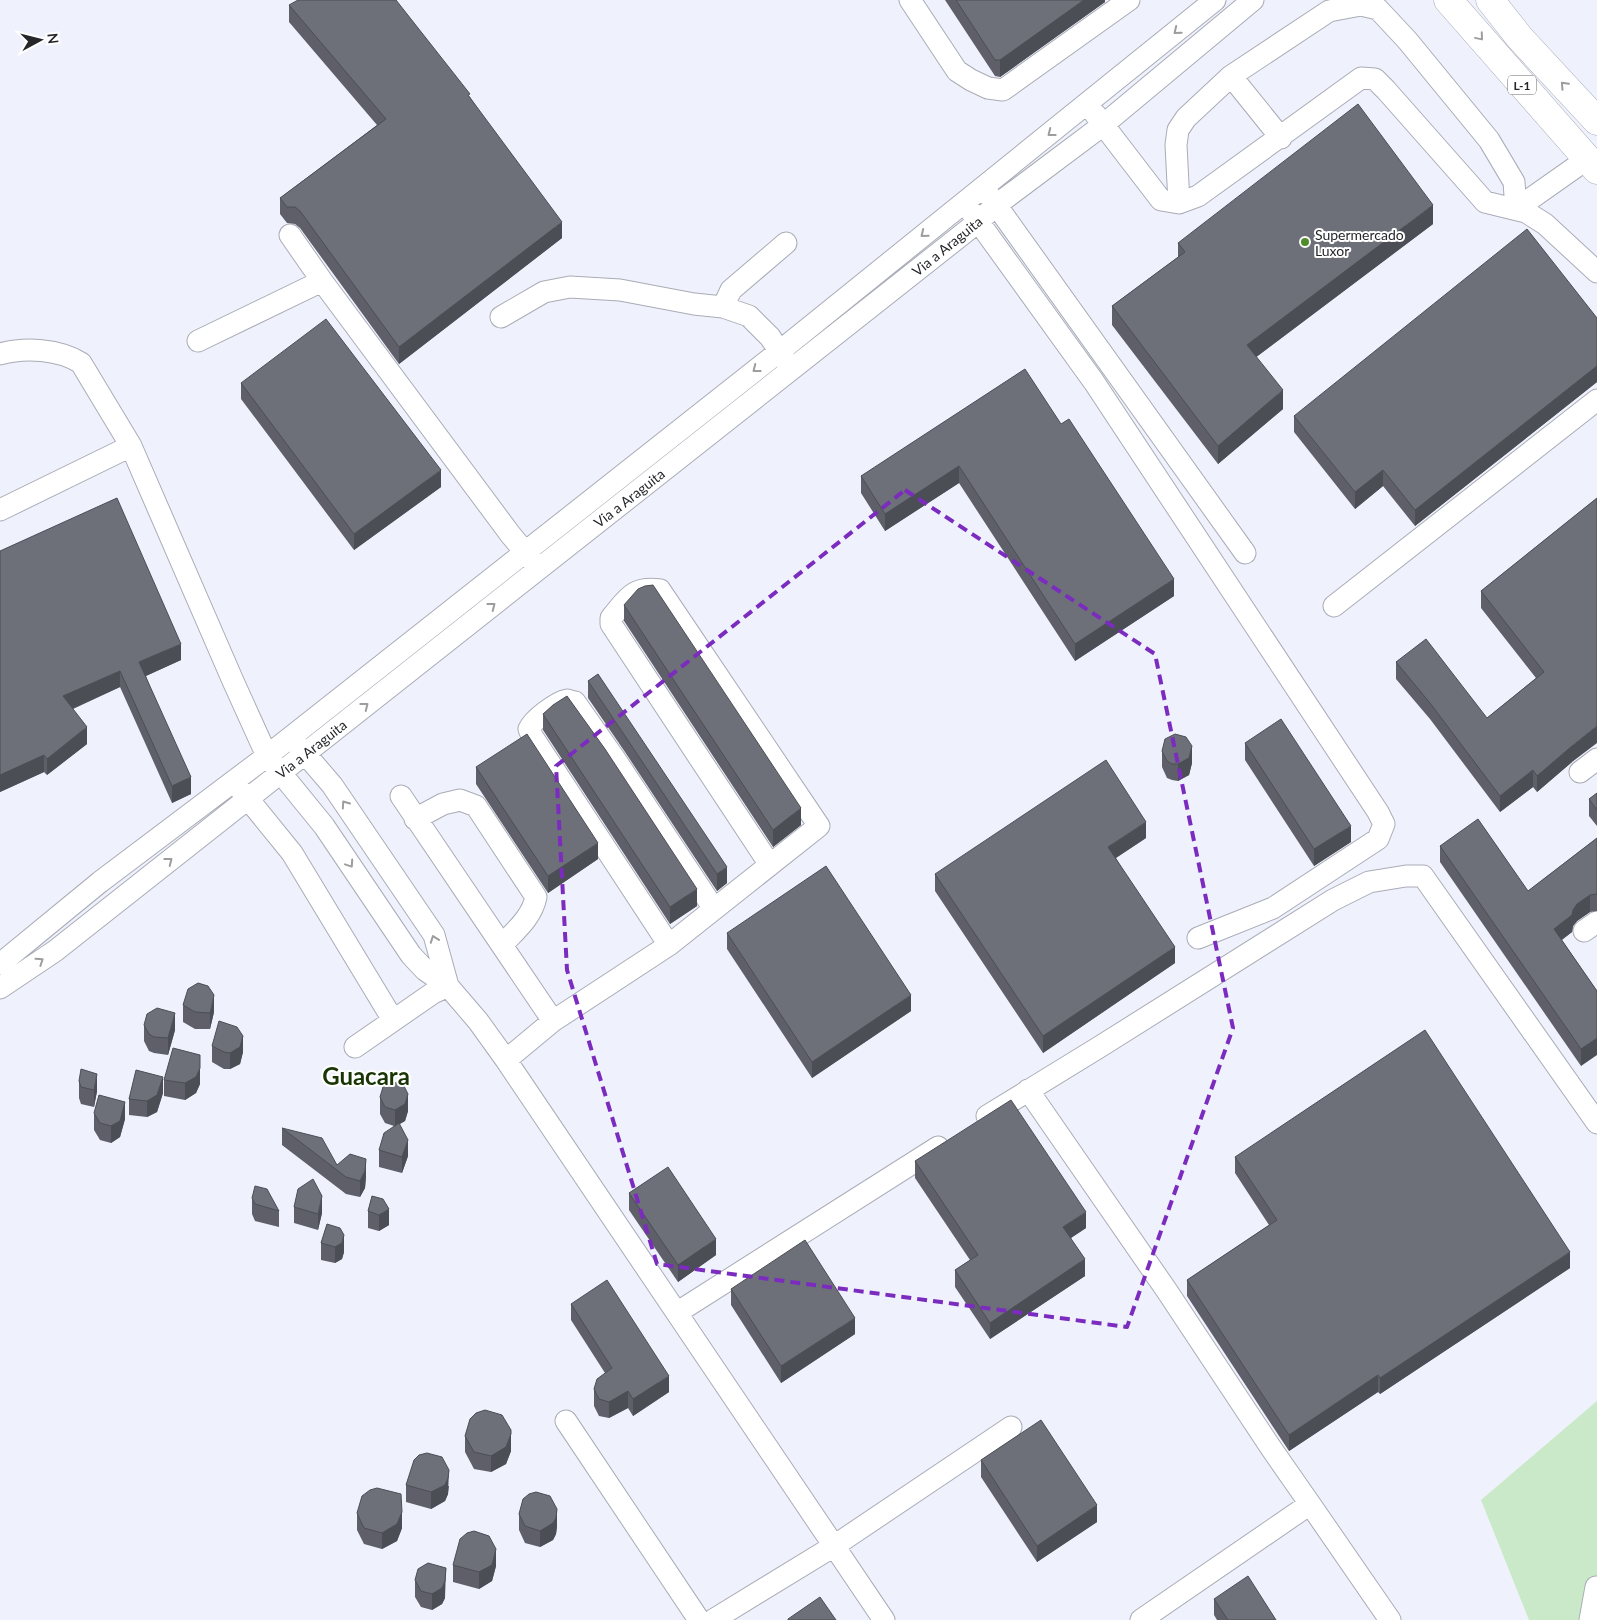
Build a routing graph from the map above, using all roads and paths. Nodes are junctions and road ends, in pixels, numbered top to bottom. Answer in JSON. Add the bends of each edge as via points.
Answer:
{"nodes":[{"id":1,"x":910,"y":0,"type":"edge"},
{"id":2,"x":1129,"y":0,"type":"edge"},
{"id":3,"x":1215,"y":0,"type":"edge"},
{"id":4,"x":1253,"y":0,"type":"edge"},
{"id":5,"x":1448,"y":0,"type":"edge"},
{"id":6,"x":1490,"y":0,"type":"edge"},
{"id":7,"x":1232,"y":76,"type":"junction"},
{"id":8,"x":1089,"y":103,"type":"junction"},
{"id":9,"x":1597,"y":121,"type":"edge"},
{"id":10,"x":1103,"y":125,"type":"junction"},
{"id":11,"x":1281,"y":138,"type":"junction"},
{"id":12,"x":1592,"y":164,"type":"edge"},
{"id":13,"x":984,"y":186,"type":"junction"},
{"id":14,"x":964,"y":202,"type":"junction"},
{"id":15,"x":1179,"y":203,"type":"junction"},
{"id":16,"x":995,"y":206,"type":"junction"},
{"id":17,"x":1516,"y":210,"type":"junction"},
{"id":18,"x":978,"y":222,"type":"junction"},
{"id":19,"x":290,"y":235,"type":"dead end"},
{"id":20,"x":786,"y":243,"type":"dead end"},
{"id":21,"x":1597,"y":272,"type":"edge"},
{"id":22,"x":322,"y":281,"type":"junction"},
{"id":23,"x":723,"y":307,"type":"junction"},
{"id":24,"x":501,"y":317,"type":"dead end"},
{"id":25,"x":198,"y":341,"type":"dead end"},
{"id":26,"x":780,"y":350,"type":"junction"},
{"id":27,"x":0,"y":354,"type":"edge"},
{"id":28,"x":792,"y":370,"type":"junction"},
{"id":29,"x":1597,"y":400,"type":"edge"},
{"id":30,"x":131,"y":446,"type":"junction"},
{"id":31,"x":0,"y":510,"type":"edge"},
{"id":32,"x":525,"y":552,"type":"junction"},
{"id":33,"x":1246,"y":553,"type":"dead end"},
{"id":34,"x":539,"y":568,"type":"junction"},
{"id":35,"x":1334,"y":606,"type":"dead end"},
{"id":36,"x":290,"y":736,"type":"junction"},
{"id":37,"x":305,"y":753,"type":"junction"},
{"id":38,"x":267,"y":756,"type":"junction"},
{"id":39,"x":1597,"y":759,"type":"edge"},
{"id":40,"x":281,"y":772,"type":"junction"},
{"id":41,"x":1580,"y":772,"type":"dead end"},
{"id":42,"x":233,"y":781,"type":"junction"},
{"id":43,"x":400,"y":796,"type":"dead end"},
{"id":44,"x":249,"y":798,"type":"junction"},
{"id":45,"x":415,"y":819,"type":"junction"},
{"id":46,"x":770,"y":865,"type":"junction"},
{"id":47,"x":714,"y":909,"type":"junction"},
{"id":48,"x":1198,"y":938,"type":"dead end"},
{"id":49,"x":502,"y":944,"type":"junction"},
{"id":50,"x":669,"y":945,"type":"junction"},
{"id":51,"x":0,"y":964,"type":"edge"},
{"id":52,"x":448,"y":986,"type":"junction"},
{"id":53,"x":0,"y":988,"type":"edge"},
{"id":54,"x":393,"y":1020,"type":"junction"},
{"id":55,"x":553,"y":1021,"type":"junction"},
{"id":56,"x":355,"y":1047,"type":"dead end"},
{"id":57,"x":506,"y":1060,"type":"junction"},
{"id":58,"x":1028,"y":1090,"type":"junction"},
{"id":59,"x":1597,"y":1123,"type":"edge"},
{"id":60,"x":678,"y":1312,"type":"junction"},
{"id":61,"x":566,"y":1421,"type":"dead end"},
{"id":62,"x":1011,"y":1427,"type":"dead end"},
{"id":63,"x":1310,"y":1504,"type":"junction"},
{"id":64,"x":834,"y":1546,"type":"junction"},
{"id":65,"x":1596,"y":1587,"type":"edge"},
{"id":66,"x":699,"y":1620,"type":"edge"},
{"id":67,"x":713,"y":1620,"type":"edge"},
{"id":68,"x":884,"y":1620,"type":"edge"},
{"id":69,"x":1141,"y":1620,"type":"edge"},
{"id":70,"x":1390,"y":1620,"type":"edge"},
{"id":71,"x":1590,"y":1620,"type":"edge"}],
"edges":[{"from":1,"to":2,"type":"street","via":[[957,71],[988,88],[1003,90]]},
{"from":3,"to":8,"type":"street","name":"Via a Araguita","one_way":true},
{"from":4,"to":10,"type":"street","name":"Via a Araguita"},
{"from":5,"to":12,"type":"main road","number":"L-1","one_way":true},
{"from":9,"to":6,"type":"main road","number":"L-1","one_way":true,"via":[[1520,38]]},
{"from":7,"to":11,"type":"street"},
{"from":7,"to":15,"type":"street","via":[[1186,118],[1178,130]]},
{"from":7,"to":17,"type":"street","via":[[1329,11],[1362,5],[1378,9],[1489,140],[1514,182]]},
{"from":8,"to":10,"type":"street"},
{"from":8,"to":13,"type":"street","name":"Via a Araguita","one_way":true},
{"from":10,"to":15,"type":"street","via":[[1161,200]]},
{"from":10,"to":16,"type":"street","name":"Via a Araguita"},
{"from":11,"to":15,"type":"street","via":[[1198,196]]},
{"from":11,"to":17,"type":"street","via":[[1361,78],[1375,80],[1485,202]]},
{"from":12,"to":17,"type":"street"},
{"from":13,"to":14,"type":"street","name":"Via a Araguita"},
{"from":13,"to":16,"type":"street"},
{"from":14,"to":18,"type":"street"},
{"from":14,"to":26,"type":"street","name":"Via a Araguita","one_way":true},
{"from":16,"to":18,"type":"street","name":"Via a Araguita"},
{"from":16,"to":33,"type":"street"},
{"from":17,"to":21,"type":"street","via":[[1526,212],[1545,224]]},
{"from":18,"to":28,"type":"street","name":"Via a Araguita"},
{"from":18,"to":48,"type":"street","via":[[1094,382],[1384,824],[1378,839],[1274,908]]},
{"from":19,"to":22,"type":"street"},
{"from":20,"to":23,"type":"street","via":[[731,290]]},
{"from":22,"to":25,"type":"street"},
{"from":22,"to":32,"type":"street"},
{"from":23,"to":24,"type":"street","via":[[620,290],[570,287],[544,292]]},
{"from":23,"to":26,"type":"street","via":[[749,316]]},
{"from":26,"to":28,"type":"street"},
{"from":26,"to":32,"type":"street","name":"Via a Araguita","one_way":true},
{"from":27,"to":30,"type":"street","via":[[14,350],[42,351],[69,356],[81,363]]},
{"from":28,"to":34,"type":"street","name":"Via a Araguita"},
{"from":29,"to":35,"type":"street"},
{"from":30,"to":31,"type":"street"},
{"from":30,"to":38,"type":"street"},
{"from":32,"to":34,"type":"street"},
{"from":32,"to":36,"type":"street","name":"Via a Araguita"},
{"from":37,"to":34,"type":"street","name":"Via a Araguita","one_way":true},
{"from":36,"to":37,"type":"street"},
{"from":36,"to":38,"type":"street","name":"Via a Araguita"},
{"from":37,"to":40,"type":"street","name":"Via a Araguita"},
{"from":52,"to":37,"type":"street","one_way":true,"via":[[434,935],[332,785]]},
{"from":38,"to":40,"type":"street"},
{"from":38,"to":42,"type":"street","name":"Via a Araguita"},
{"from":39,"to":41,"type":"street"},
{"from":40,"to":44,"type":"street","name":"Via a Araguita"},
{"from":40,"to":52,"type":"street","one_way":true,"via":[[324,826],[411,955],[425,970]]},
{"from":42,"to":44,"type":"street"},
{"from":42,"to":51,"type":"street","name":"Via a Araguita","via":[[100,882]]},
{"from":43,"to":45,"type":"street"},
{"from":53,"to":44,"type":"street","name":"Via a Araguita","one_way":true,"via":[[55,951]]},
{"from":44,"to":54,"type":"street","via":[[292,853]]},
{"from":45,"to":49,"type":"street"},
{"from":45,"to":49,"type":"street","via":[[443,804],[460,800],[476,806],[536,897],[528,917]]},
{"from":46,"to":46,"type":"street","via":[[819,826],[660,590],[645,588],[630,596],[611,618],[611,624]]},
{"from":46,"to":47,"type":"street"},
{"from":47,"to":50,"type":"street"},
{"from":47,"to":50,"type":"street","via":[[575,702],[567,700],[556,705],[532,723],[528,729],[532,736]]},
{"from":49,"to":55,"type":"street"},
{"from":50,"to":55,"type":"street"},
{"from":52,"to":54,"type":"street"},
{"from":52,"to":57,"type":"street","via":[[478,1020]]},
{"from":54,"to":56,"type":"street"},
{"from":55,"to":57,"type":"street"},
{"from":57,"to":60,"type":"street"},
{"from":58,"to":59,"type":"street","via":[[1333,900],[1369,882],[1423,876]]},
{"from":58,"to":60,"type":"street"},
{"from":58,"to":63,"type":"street"},
{"from":60,"to":64,"type":"street"},
{"from":61,"to":66,"type":"street"},
{"from":62,"to":64,"type":"street"},
{"from":63,"to":69,"type":"street"},
{"from":63,"to":70,"type":"street"},
{"from":64,"to":67,"type":"street"},
{"from":64,"to":68,"type":"street"},
{"from":65,"to":71,"type":"street"}]}
